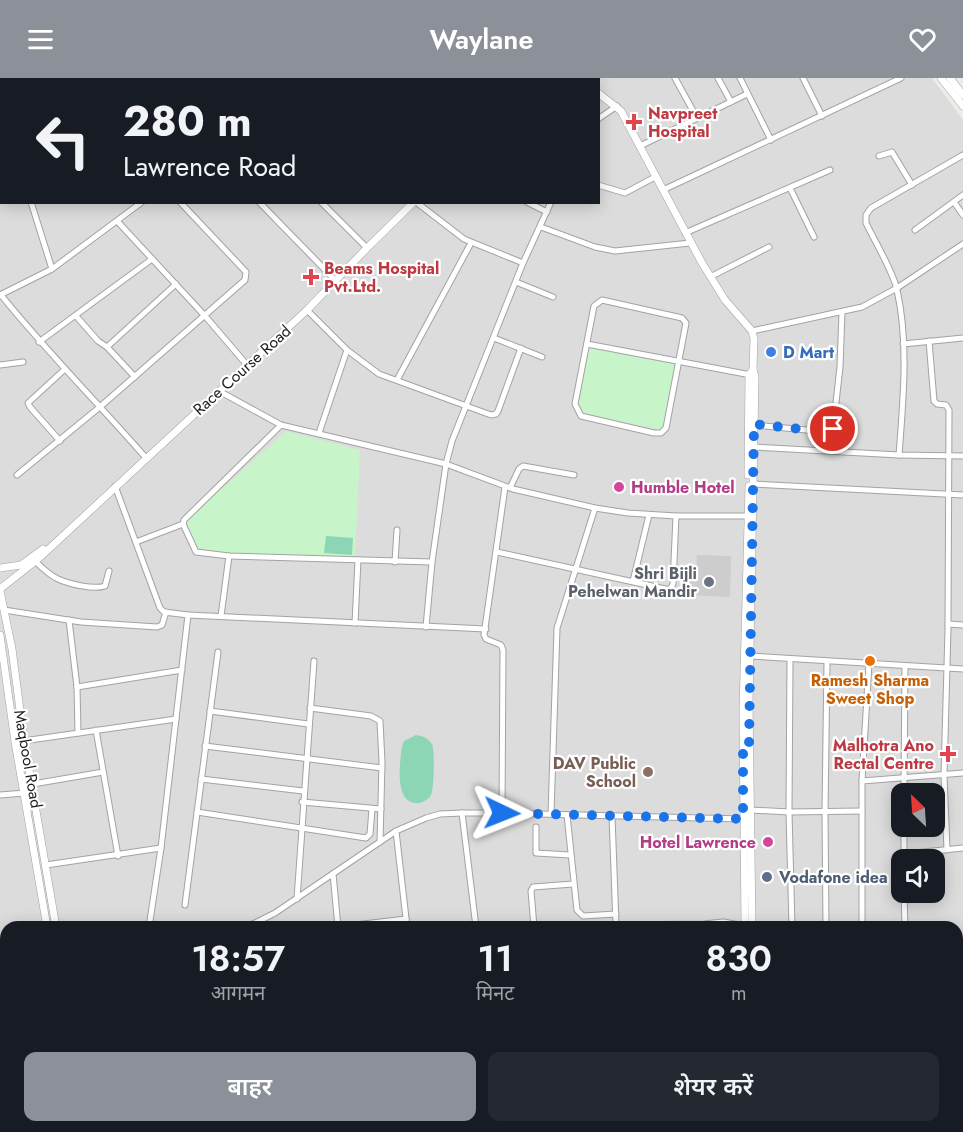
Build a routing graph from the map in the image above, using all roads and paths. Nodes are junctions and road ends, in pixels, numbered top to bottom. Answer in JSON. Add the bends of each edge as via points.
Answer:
{"nodes":[{"id":1,"x":675,"y":78,"type":"edge"},
{"id":2,"x":718,"y":78,"type":"edge"},
{"id":3,"x":740,"y":78,"type":"edge"},
{"id":4,"x":802,"y":78,"type":"edge"},
{"id":5,"x":883,"y":78,"type":"edge"},
{"id":6,"x":900,"y":78,"type":"edge"},
{"id":7,"x":941,"y":78,"type":"edge"},
{"id":8,"x":950,"y":78,"type":"edge"},
{"id":9,"x":888,"y":84,"type":"junction"},
{"id":10,"x":600,"y":94,"type":"edge"},
{"id":11,"x":747,"y":94,"type":"junction"},
{"id":12,"x":963,"y":95,"type":"edge"},
{"id":13,"x":731,"y":102,"type":"junction"},
{"id":14,"x":617,"y":106,"type":"junction"},
{"id":15,"x":963,"y":106,"type":"edge"},
{"id":16,"x":822,"y":116,"type":"junction"},
{"id":17,"x":600,"y":118,"type":"edge"},
{"id":18,"x":697,"y":118,"type":"junction"},
{"id":19,"x":771,"y":140,"type":"junction"},
{"id":20,"x":640,"y":146,"type":"junction"},
{"id":21,"x":963,"y":155,"type":"edge"},
{"id":22,"x":879,"y":156,"type":"dead end"},
{"id":23,"x":830,"y":170,"type":"dead end"},
{"id":24,"x":656,"y":177,"type":"junction"},
{"id":25,"x":912,"y":185,"type":"junction"},
{"id":26,"x":600,"y":186,"type":"edge"},
{"id":27,"x":790,"y":188,"type":"junction"},
{"id":28,"x":663,"y":190,"type":"junction"},
{"id":29,"x":963,"y":195,"type":"edge"},
{"id":30,"x":954,"y":202,"type":"junction"},
{"id":31,"x":32,"y":204,"type":"edge"},
{"id":32,"x":140,"y":204,"type":"edge"},
{"id":33,"x":182,"y":204,"type":"edge"},
{"id":34,"x":261,"y":204,"type":"edge"},
{"id":35,"x":324,"y":204,"type":"edge"},
{"id":36,"x":413,"y":204,"type":"edge"},
{"id":37,"x":418,"y":204,"type":"edge"},
{"id":38,"x":531,"y":204,"type":"edge"},
{"id":39,"x":550,"y":204,"type":"edge"},
{"id":40,"x":547,"y":212,"type":"junction"},
{"id":41,"x":963,"y":215,"type":"edge"},
{"id":42,"x":118,"y":222,"type":"junction"},
{"id":43,"x":541,"y":227,"type":"junction"},
{"id":44,"x":915,"y":230,"type":"dead end"},
{"id":45,"x":685,"y":233,"type":"junction"},
{"id":46,"x":814,"y":237,"type":"dead end"},
{"id":47,"x":471,"y":243,"type":"junction"},
{"id":48,"x":690,"y":243,"type":"junction"},
{"id":49,"x":962,"y":246,"type":"edge"},
{"id":50,"x":769,"y":247,"type":"dead end"},
{"id":51,"x":367,"y":248,"type":"junction"},
{"id":52,"x":152,"y":259,"type":"junction"},
{"id":53,"x":523,"y":263,"type":"junction"},
{"id":54,"x":52,"y":269,"type":"junction"},
{"id":55,"x":710,"y":277,"type":"junction"},
{"id":56,"x":335,"y":280,"type":"junction"},
{"id":57,"x":516,"y":282,"type":"junction"},
{"id":58,"x":176,"y":284,"type":"junction"},
{"id":59,"x":897,"y":288,"type":"junction"},
{"id":60,"x":0,"y":295,"type":"edge"},
{"id":61,"x":553,"y":297,"type":"dead end"},
{"id":62,"x":307,"y":310,"type":"junction"},
{"id":63,"x":842,"y":312,"type":"junction"},
{"id":64,"x":76,"y":316,"type":"junction"},
{"id":65,"x":205,"y":316,"type":"junction"},
{"id":66,"x":752,"y":331,"type":"junction"},
{"id":67,"x":494,"y":338,"type":"junction"},
{"id":68,"x":963,"y":338,"type":"edge"},
{"id":69,"x":928,"y":341,"type":"junction"},
{"id":70,"x":39,"y":342,"type":"junction"},
{"id":71,"x":587,"y":344,"type":"junction"},
{"id":72,"x":903,"y":344,"type":"junction"},
{"id":73,"x":107,"y":347,"type":"junction"},
{"id":74,"x":521,"y":348,"type":"junction"},
{"id":75,"x":346,"y":350,"type":"junction"},
{"id":76,"x":542,"y":357,"type":"dead end"},
{"id":77,"x":678,"y":361,"type":"junction"},
{"id":78,"x":23,"y":362,"type":"dead end"},
{"id":79,"x":0,"y":365,"type":"edge"},
{"id":80,"x":248,"y":365,"type":"junction"},
{"id":81,"x":65,"y":369,"type":"junction"},
{"id":82,"x":752,"y":373,"type":"junction"},
{"id":83,"x":135,"y":376,"type":"junction"},
{"id":84,"x":397,"y":380,"type":"junction"},
{"id":85,"x":219,"y":391,"type":"junction"},
{"id":86,"x":466,"y":405,"type":"junction"},
{"id":87,"x":101,"y":406,"type":"junction"},
{"id":88,"x":754,"y":424,"type":"junction"},
{"id":89,"x":281,"y":425,"type":"junction"},
{"id":90,"x":319,"y":433,"type":"junction"},
{"id":91,"x":60,"y":441,"type":"junction"},
{"id":92,"x":753,"y":447,"type":"junction"},
{"id":93,"x":899,"y":455,"type":"junction"},
{"id":94,"x":947,"y":455,"type":"junction"},
{"id":95,"x":963,"y":456,"type":"edge"},
{"id":96,"x":146,"y":458,"type":"junction"},
{"id":97,"x":446,"y":464,"type":"junction"},
{"id":98,"x":17,"y":475,"type":"dead end"},
{"id":99,"x":574,"y":475,"type":"dead end"},
{"id":100,"x":753,"y":484,"type":"junction"},
{"id":101,"x":115,"y":486,"type":"junction"},
{"id":102,"x":507,"y":487,"type":"junction"},
{"id":103,"x":948,"y":494,"type":"junction"},
{"id":104,"x":963,"y":495,"type":"edge"},
{"id":105,"x":595,"y":508,"type":"junction"},
{"id":106,"x":649,"y":515,"type":"junction"},
{"id":107,"x":676,"y":516,"type":"junction"},
{"id":108,"x":748,"y":516,"type":"junction"},
{"id":109,"x":183,"y":524,"type":"junction"},
{"id":110,"x":398,"y":530,"type":"dead end"},
{"id":111,"x":64,"y":533,"type":"junction"},
{"id":112,"x":136,"y":542,"type":"junction"},
{"id":113,"x":497,"y":552,"type":"junction"},
{"id":114,"x":229,"y":556,"type":"junction"},
{"id":115,"x":358,"y":560,"type":"junction"},
{"id":116,"x":35,"y":561,"type":"junction"},
{"id":117,"x":395,"y":562,"type":"junction"},
{"id":118,"x":432,"y":562,"type":"junction"},
{"id":119,"x":0,"y":568,"type":"edge"},
{"id":120,"x":575,"y":569,"type":"junction"},
{"id":121,"x":109,"y":572,"type":"dead end"},
{"id":122,"x":633,"y":581,"type":"junction"},
{"id":123,"x":0,"y":590,"type":"edge"},
{"id":124,"x":4,"y":610,"type":"junction"},
{"id":125,"x":166,"y":612,"type":"junction"},
{"id":126,"x":188,"y":615,"type":"junction"},
{"id":127,"x":221,"y":616,"type":"junction"},
{"id":128,"x":69,"y":620,"type":"junction"},
{"id":129,"x":355,"y":622,"type":"junction"},
{"id":130,"x":948,"y":624,"type":"junction"},
{"id":131,"x":963,"y":625,"type":"edge"},
{"id":132,"x":426,"y":627,"type":"junction"},
{"id":133,"x":486,"y":629,"type":"junction"},
{"id":134,"x":0,"y":635,"type":"edge"},
{"id":135,"x":1,"y":650,"type":"edge"},
{"id":136,"x":218,"y":652,"type":"dead end"},
{"id":137,"x":750,"y":656,"type":"junction"},
{"id":138,"x":790,"y":660,"type":"junction"},
{"id":139,"x":314,"y":661,"type":"dead end"},
{"id":140,"x":827,"y":662,"type":"junction"},
{"id":141,"x":869,"y":663,"type":"junction"},
{"id":142,"x":905,"y":666,"type":"junction"},
{"id":143,"x":947,"y":669,"type":"junction"},
{"id":144,"x":963,"y":669,"type":"edge"},
{"id":145,"x":182,"y":670,"type":"junction"},
{"id":146,"x":77,"y":687,"type":"junction"},
{"id":147,"x":310,"y":708,"type":"junction"},
{"id":148,"x":210,"y":711,"type":"junction"},
{"id":149,"x":176,"y":719,"type":"junction"},
{"id":150,"x":308,"y":724,"type":"junction"},
{"id":151,"x":96,"y":730,"type":"junction"},
{"id":152,"x":78,"y":733,"type":"junction"},
{"id":153,"x":24,"y":741,"type":"junction"},
{"id":154,"x":15,"y":742,"type":"junction"},
{"id":155,"x":205,"y":746,"type":"junction"},
{"id":156,"x":746,"y":746,"type":"junction"},
{"id":157,"x":305,"y":758,"type":"junction"},
{"id":158,"x":382,"y":768,"type":"junction"},
{"id":159,"x":103,"y":772,"type":"junction"},
{"id":160,"x":963,"y":773,"type":"edge"},
{"id":161,"x":944,"y":775,"type":"junction"},
{"id":162,"x":904,"y":778,"type":"junction"},
{"id":163,"x":201,"y":779,"type":"junction"},
{"id":164,"x":862,"y":781,"type":"junction"},
{"id":165,"x":904,"y":783,"type":"edge"},
{"id":166,"x":33,"y":784,"type":"junction"},
{"id":167,"x":303,"y":791,"type":"junction"},
{"id":168,"x":25,"y":793,"type":"junction"},
{"id":169,"x":0,"y":795,"type":"edge"},
{"id":170,"x":302,"y":802,"type":"junction"},
{"id":171,"x":372,"y":809,"type":"junction"},
{"id":172,"x":381,"y":809,"type":"junction"},
{"id":173,"x":750,"y":810,"type":"junction"},
{"id":174,"x":862,"y":811,"type":"junction"},
{"id":175,"x":197,"y":812,"type":"junction"},
{"id":176,"x":789,"y":812,"type":"junction"},
{"id":177,"x":825,"y":812,"type":"junction"},
{"id":178,"x":462,"y":813,"type":"junction"},
{"id":179,"x":502,"y":813,"type":"junction"},
{"id":180,"x":551,"y":814,"type":"junction"},
{"id":181,"x":567,"y":815,"type":"junction"},
{"id":182,"x":612,"y":816,"type":"junction"},
{"id":183,"x":743,"y":819,"type":"junction"},
{"id":184,"x":301,"y":827,"type":"junction"},
{"id":185,"x":536,"y":827,"type":"dead end"},
{"id":186,"x":396,"y":831,"type":"junction"},
{"id":187,"x":380,"y":843,"type":"junction"},
{"id":188,"x":161,"y":848,"type":"junction"},
{"id":189,"x":963,"y":849,"type":"edge"},
{"id":190,"x":947,"y":850,"type":"joint"},
{"id":191,"x":570,"y":855,"type":"junction"},
{"id":192,"x":118,"y":856,"type":"junction"},
{"id":193,"x":46,"y":866,"type":"junction"},
{"id":194,"x":333,"y":874,"type":"junction"},
{"id":195,"x":573,"y":884,"type":"junction"},
{"id":196,"x":297,"y":899,"type":"junction"},
{"id":197,"x":903,"y":903,"type":"edge"},
{"id":198,"x":185,"y":905,"type":"dead end"},
{"id":199,"x":616,"y":914,"type":"junction"},
{"id":200,"x":406,"y":919,"type":"joint"},
{"id":201,"x":46,"y":921,"type":"edge"},
{"id":202,"x":55,"y":921,"type":"edge"},
{"id":203,"x":150,"y":921,"type":"edge"},
{"id":204,"x":258,"y":921,"type":"edge"},
{"id":205,"x":337,"y":921,"type":"edge"},
{"id":206,"x":389,"y":921,"type":"edge"},
{"id":207,"x":475,"y":921,"type":"edge"},
{"id":208,"x":534,"y":921,"type":"edge"},
{"id":209,"x":616,"y":921,"type":"edge"},
{"id":210,"x":748,"y":921,"type":"edge"},
{"id":211,"x":748,"y":921,"type":"edge"},
{"id":212,"x":792,"y":921,"type":"edge"},
{"id":213,"x":826,"y":921,"type":"edge"},
{"id":214,"x":862,"y":921,"type":"edge"},
{"id":215,"x":902,"y":921,"type":"edge"}],
"edges":[{"from":1,"to":18,"type":"street"},
{"from":2,"to":13,"type":"street"},
{"from":3,"to":11,"type":"street"},
{"from":4,"to":16,"type":"street"},
{"from":5,"to":9,"type":"street"},
{"from":6,"to":9,"type":"street"},
{"from":7,"to":15,"type":"street"},
{"from":8,"to":12,"type":"street"},
{"from":9,"to":16,"type":"street"},
{"from":10,"to":14,"type":"street"},
{"from":11,"to":13,"type":"street"},
{"from":11,"to":19,"type":"street"},
{"from":13,"to":18,"type":"street"},
{"from":14,"to":17,"type":"street"},
{"from":14,"to":20,"type":"street"},
{"from":16,"to":19,"type":"street"},
{"from":18,"to":20,"type":"street"},
{"from":19,"to":28,"type":"street"},
{"from":20,"to":24,"type":"street"},
{"from":21,"to":25,"type":"street"},
{"from":22,"to":25,"type":"street","via":[[892,152]]},
{"from":23,"to":27,"type":"street"},
{"from":24,"to":26,"type":"street","via":[[625,193]]},
{"from":24,"to":28,"type":"street"},
{"from":25,"to":59,"type":"street","via":[[871,208],[866,215],[866,223]]},
{"from":27,"to":45,"type":"street"},
{"from":27,"to":46,"type":"street"},
{"from":28,"to":45,"type":"street"},
{"from":29,"to":30,"type":"street"},
{"from":30,"to":41,"type":"street"},
{"from":30,"to":44,"type":"street"},
{"from":31,"to":54,"type":"street"},
{"from":32,"to":42,"type":"street"},
{"from":33,"to":65,"type":"street","via":[[247,274]]},
{"from":34,"to":56,"type":"street"},
{"from":35,"to":51,"type":"street"},
{"from":36,"to":51,"type":"street","name":"Race Course Road"},
{"from":37,"to":47,"type":"street"},
{"from":38,"to":40,"type":"street"},
{"from":39,"to":40,"type":"street"},
{"from":40,"to":43,"type":"street"},
{"from":42,"to":52,"type":"street"},
{"from":42,"to":54,"type":"street"},
{"from":43,"to":48,"type":"street","via":[[615,251]]},
{"from":43,"to":53,"type":"street"},
{"from":45,"to":48,"type":"street"},
{"from":47,"to":53,"type":"street"},
{"from":47,"to":84,"type":"street"},
{"from":48,"to":55,"type":"street"},
{"from":49,"to":59,"type":"street"},
{"from":50,"to":55,"type":"street"},
{"from":51,"to":56,"type":"street","name":"Race Course Road"},
{"from":52,"to":58,"type":"street"},
{"from":52,"to":64,"type":"street"},
{"from":53,"to":57,"type":"street"},
{"from":54,"to":60,"type":"street"},
{"from":55,"to":66,"type":"street","via":[[724,300]]},
{"from":56,"to":62,"type":"street","name":"Race Course Road"},
{"from":57,"to":61,"type":"street"},
{"from":57,"to":67,"type":"street"},
{"from":58,"to":65,"type":"street"},
{"from":58,"to":73,"type":"street"},
{"from":59,"to":63,"type":"street","via":[[870,304]]},
{"from":59,"to":72,"type":"street"},
{"from":60,"to":70,"type":"street"},
{"from":62,"to":75,"type":"street"},
{"from":62,"to":80,"type":"street","name":"Race Course Road"},
{"from":63,"to":66,"type":"street"},
{"from":63,"to":88,"type":"street","via":[[833,429],[827,432]]},
{"from":64,"to":70,"type":"street"},
{"from":64,"to":73,"type":"street"},
{"from":65,"to":80,"type":"street"},
{"from":65,"to":83,"type":"street"},
{"from":66,"to":82,"type":"street"},
{"from":67,"to":74,"type":"street"},
{"from":67,"to":86,"type":"street"},
{"from":68,"to":69,"type":"street"},
{"from":69,"to":72,"type":"street"},
{"from":69,"to":94,"type":"street","via":[[933,398],[949,410]]},
{"from":70,"to":81,"type":"street"},
{"from":71,"to":77,"type":"street"},
{"from":71,"to":77,"type":"street","via":[[594,306],[602,300],[684,320]]},
{"from":71,"to":77,"type":"street","via":[[575,404],[581,416],[654,433],[666,428]]},
{"from":72,"to":93,"type":"street"},
{"from":73,"to":83,"type":"street"},
{"from":74,"to":76,"type":"street"},
{"from":74,"to":86,"type":"street","via":[[496,414]]},
{"from":75,"to":84,"type":"street","via":[[379,374]]},
{"from":75,"to":90,"type":"street"},
{"from":77,"to":82,"type":"street"},
{"from":78,"to":79,"type":"street"},
{"from":80,"to":85,"type":"street","name":"Race Course Road"},
{"from":81,"to":87,"type":"street"},
{"from":81,"to":91,"type":"street","via":[[28,403]]},
{"from":82,"to":88,"type":"street"},
{"from":82,"to":108,"type":"street"},
{"from":83,"to":87,"type":"street"},
{"from":84,"to":86,"type":"street"},
{"from":85,"to":89,"type":"street"},
{"from":85,"to":96,"type":"street","name":"Race Course Road"},
{"from":86,"to":97,"type":"street"},
{"from":87,"to":91,"type":"street"},
{"from":87,"to":96,"type":"street"},
{"from":88,"to":92,"type":"street"},
{"from":89,"to":90,"type":"street"},
{"from":89,"to":109,"type":"street"},
{"from":90,"to":97,"type":"street"},
{"from":91,"to":98,"type":"street"},
{"from":92,"to":93,"type":"street"},
{"from":92,"to":100,"type":"street"},
{"from":93,"to":94,"type":"street"},
{"from":94,"to":95,"type":"street"},
{"from":94,"to":103,"type":"street"},
{"from":96,"to":101,"type":"street","name":"Race Course Road"},
{"from":97,"to":102,"type":"street"},
{"from":97,"to":118,"type":"street"},
{"from":99,"to":102,"type":"street","via":[[523,466]]},
{"from":100,"to":103,"type":"street"},
{"from":100,"to":137,"type":"street"},
{"from":101,"to":111,"type":"street","name":"Race Course Road"},
{"from":101,"to":112,"type":"street"},
{"from":102,"to":105,"type":"street"},
{"from":102,"to":113,"type":"street"},
{"from":103,"to":104,"type":"street"},
{"from":103,"to":130,"type":"street"},
{"from":105,"to":106,"type":"street"},
{"from":105,"to":120,"type":"street"},
{"from":106,"to":107,"type":"street"},
{"from":106,"to":122,"type":"street"},
{"from":107,"to":108,"type":"street"},
{"from":107,"to":122,"type":"street","via":[[672,587],[666,590]]},
{"from":108,"to":156,"type":"street"},
{"from":109,"to":112,"type":"street"},
{"from":109,"to":114,"type":"street","via":[[196,552]]},
{"from":110,"to":117,"type":"street"},
{"from":111,"to":116,"type":"street","name":"Race Course Road"},
{"from":111,"to":119,"type":"street","name":"Race Course Road","via":[[24,563]]},
{"from":112,"to":125,"type":"street","via":[[160,608]]},
{"from":113,"to":120,"type":"street"},
{"from":113,"to":133,"type":"street"},
{"from":114,"to":115,"type":"street"},
{"from":114,"to":127,"type":"street"},
{"from":115,"to":117,"type":"street"},
{"from":115,"to":129,"type":"street"},
{"from":116,"to":121,"type":"street","via":[[57,579],[93,587],[105,586]]},
{"from":116,"to":123,"type":"street","name":"Race Course Road"},
{"from":117,"to":118,"type":"street"},
{"from":118,"to":132,"type":"street"},
{"from":120,"to":122,"type":"street"},
{"from":120,"to":180,"type":"street","via":[[557,628]]},
{"from":123,"to":124,"type":"street","name":"Maqbool Road"},
{"from":124,"to":128,"type":"street"},
{"from":124,"to":153,"type":"street","name":"Maqbool Road"},
{"from":125,"to":126,"type":"street"},
{"from":125,"to":128,"type":"street","via":[[159,626]]},
{"from":126,"to":127,"type":"street"},
{"from":126,"to":145,"type":"street"},
{"from":127,"to":129,"type":"street"},
{"from":128,"to":146,"type":"street"},
{"from":129,"to":132,"type":"street"},
{"from":130,"to":131,"type":"street"},
{"from":130,"to":143,"type":"street"},
{"from":132,"to":133,"type":"street"},
{"from":133,"to":179,"type":"street","via":[[485,638],[501,645],[503,650]]},
{"from":134,"to":135,"type":"street","name":"Maqbool Road"},
{"from":135,"to":154,"type":"street","name":"Maqbool Road"},
{"from":136,"to":148,"type":"street"},
{"from":137,"to":138,"type":"street"},
{"from":137,"to":156,"type":"street"},
{"from":138,"to":140,"type":"street"},
{"from":138,"to":176,"type":"street"},
{"from":139,"to":147,"type":"street"},
{"from":140,"to":141,"type":"street"},
{"from":140,"to":177,"type":"street"},
{"from":141,"to":142,"type":"street"},
{"from":141,"to":164,"type":"street"},
{"from":142,"to":143,"type":"street"},
{"from":142,"to":162,"type":"street"},
{"from":143,"to":144,"type":"street"},
{"from":143,"to":161,"type":"street"},
{"from":145,"to":146,"type":"street"},
{"from":145,"to":149,"type":"street"},
{"from":146,"to":152,"type":"street"},
{"from":147,"to":150,"type":"street"},
{"from":147,"to":158,"type":"street","via":[[379,720]]},
{"from":148,"to":150,"type":"street"},
{"from":148,"to":155,"type":"street"},
{"from":149,"to":151,"type":"street"},
{"from":149,"to":188,"type":"street"},
{"from":150,"to":157,"type":"street"},
{"from":151,"to":152,"type":"street"},
{"from":151,"to":159,"type":"street"},
{"from":152,"to":153,"type":"street"},
{"from":153,"to":154,"type":"street"},
{"from":153,"to":166,"type":"street","name":"Maqbool Road"},
{"from":154,"to":168,"type":"street","name":"Maqbool Road"},
{"from":155,"to":157,"type":"street"},
{"from":155,"to":163,"type":"street"},
{"from":156,"to":173,"type":"street"},
{"from":156,"to":183,"type":"street"},
{"from":157,"to":158,"type":"street"},
{"from":157,"to":167,"type":"street"},
{"from":158,"to":172,"type":"street"},
{"from":159,"to":166,"type":"street"},
{"from":159,"to":192,"type":"street"},
{"from":160,"to":161,"type":"street"},
{"from":161,"to":162,"type":"street"},
{"from":161,"to":190,"type":"street"},
{"from":162,"to":164,"type":"street"},
{"from":162,"to":165,"type":"street"},
{"from":163,"to":167,"type":"street"},
{"from":163,"to":175,"type":"street"},
{"from":164,"to":174,"type":"street"},
{"from":166,"to":193,"type":"street","name":"Maqbool Road"},
{"from":167,"to":170,"type":"street"},
{"from":168,"to":169,"type":"street"},
{"from":168,"to":201,"type":"street","name":"Maqbool Road"},
{"from":170,"to":171,"type":"street"},
{"from":170,"to":184,"type":"street"},
{"from":171,"to":172,"type":"street"},
{"from":171,"to":184,"type":"street","via":[[370,834],[366,838]]},
{"from":172,"to":187,"type":"street"},
{"from":173,"to":176,"type":"street"},
{"from":173,"to":210,"type":"street"},
{"from":174,"to":177,"type":"street"},
{"from":174,"to":214,"type":"street"},
{"from":175,"to":184,"type":"street"},
{"from":175,"to":198,"type":"street"},
{"from":176,"to":177,"type":"street"},
{"from":176,"to":212,"type":"street"},
{"from":177,"to":213,"type":"street"},
{"from":178,"to":179,"type":"street"},
{"from":178,"to":186,"type":"street","via":[[440,814]]},
{"from":178,"to":207,"type":"street"},
{"from":179,"to":180,"type":"street"},
{"from":180,"to":181,"type":"street"},
{"from":181,"to":182,"type":"street"},
{"from":181,"to":191,"type":"street"},
{"from":182,"to":183,"type":"street"},
{"from":182,"to":199,"type":"street"},
{"from":183,"to":211,"type":"street"},
{"from":184,"to":196,"type":"street"},
{"from":185,"to":191,"type":"street","via":[[537,854]]},
{"from":186,"to":187,"type":"street"},
{"from":186,"to":200,"type":"street"},
{"from":187,"to":194,"type":"street"},
{"from":188,"to":192,"type":"street"},
{"from":188,"to":203,"type":"street"},
{"from":189,"to":190,"type":"street"},
{"from":191,"to":195,"type":"street"},
{"from":192,"to":193,"type":"street"},
{"from":193,"to":202,"type":"street","name":"Maqbool Road"},
{"from":194,"to":196,"type":"street"},
{"from":194,"to":205,"type":"street"},
{"from":195,"to":199,"type":"street","via":[[580,915]]},
{"from":195,"to":208,"type":"street","via":[[533,887]]},
{"from":196,"to":204,"type":"street"},
{"from":197,"to":215,"type":"street"},
{"from":199,"to":209,"type":"street"},
{"from":200,"to":206,"type":"street"}]}
